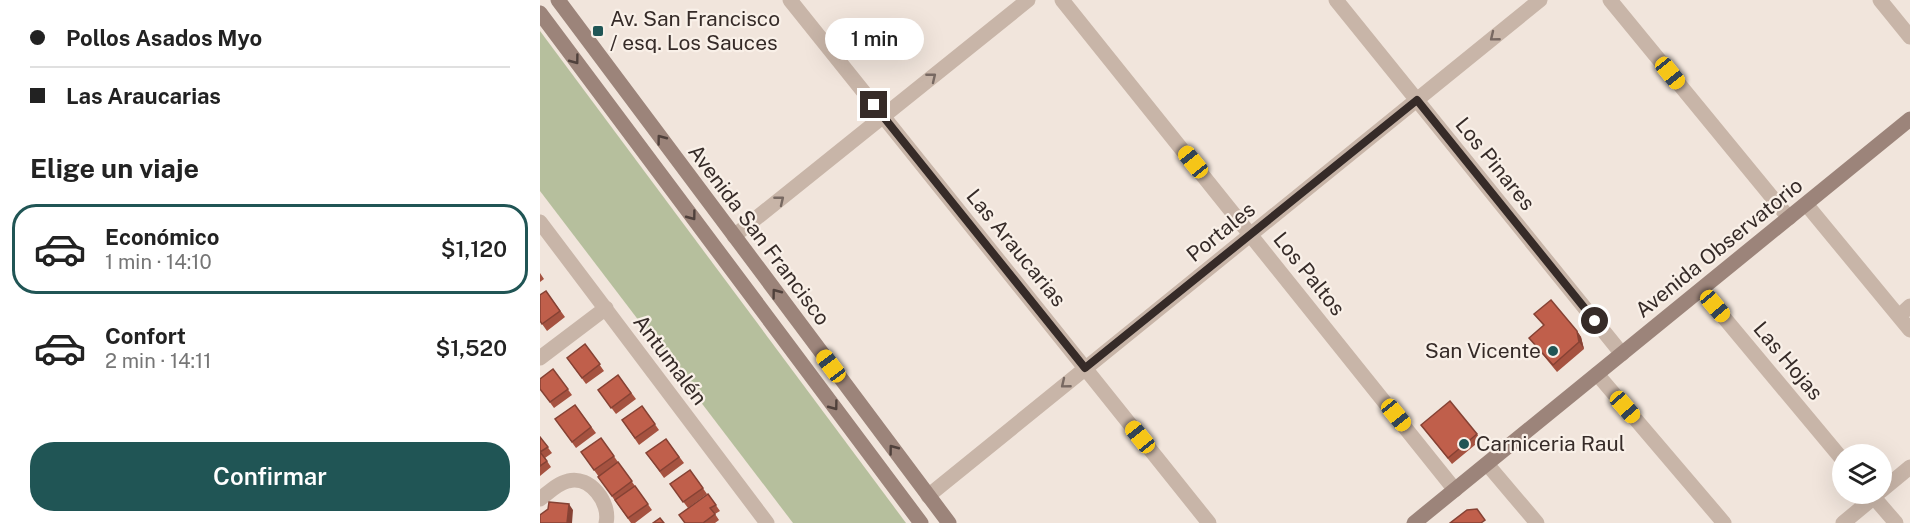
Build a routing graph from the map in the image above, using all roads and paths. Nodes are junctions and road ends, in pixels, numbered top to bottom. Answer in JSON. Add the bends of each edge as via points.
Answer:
{"nodes":[{"id":1,"x":558,"y":0,"type":"edge"},
{"id":2,"x":790,"y":0,"type":"edge"},
{"id":3,"x":1028,"y":0,"type":"edge"},
{"id":4,"x":1062,"y":0,"type":"edge"},
{"id":5,"x":1336,"y":0,"type":"edge"},
{"id":6,"x":1540,"y":0,"type":"edge"},
{"id":7,"x":1610,"y":0,"type":"edge"},
{"id":8,"x":1880,"y":0,"type":"edge"},
{"id":9,"x":540,"y":13,"type":"edge"},
{"id":10,"x":1910,"y":37,"type":"edge"},
{"id":11,"x":1417,"y":100,"type":"junction"},
{"id":12,"x":883,"y":116,"type":"junction"},
{"id":13,"x":1910,"y":119,"type":"edge"},
{"id":14,"x":1806,"y":204,"type":"junction"},
{"id":15,"x":1789,"y":218,"type":"junction"},
{"id":16,"x":540,"y":222,"type":"edge"},
{"id":17,"x":1251,"y":234,"type":"junction"},
{"id":18,"x":734,"y":236,"type":"junction"},
{"id":19,"x":1701,"y":290,"type":"junction"},
{"id":20,"x":606,"y":308,"type":"junction"},
{"id":21,"x":1904,"y":311,"type":"edge"},
{"id":22,"x":1910,"y":330,"type":"edge"},
{"id":23,"x":1622,"y":354,"type":"junction"},
{"id":24,"x":540,"y":358,"type":"edge"},
{"id":25,"x":1085,"y":368,"type":"junction"},
{"id":26,"x":1597,"y":374,"type":"junction"},
{"id":27,"x":1832,"y":447,"type":"edge"},
{"id":28,"x":1487,"y":464,"type":"junction"},
{"id":29,"x":1910,"y":467,"type":"edge"},
{"id":30,"x":1892,"y":481,"type":"edge"},
{"id":31,"x":1455,"y":489,"type":"junction"},
{"id":32,"x":928,"y":496,"type":"junction"},
{"id":33,"x":540,"y":499,"type":"edge"},
{"id":34,"x":1865,"y":504,"type":"edge"},
{"id":35,"x":1883,"y":504,"type":"edge"},
{"id":36,"x":606,"y":523,"type":"edge"},
{"id":37,"x":768,"y":523,"type":"edge"},
{"id":38,"x":921,"y":523,"type":"edge"},
{"id":39,"x":949,"y":523,"type":"edge"},
{"id":40,"x":1209,"y":523,"type":"edge"},
{"id":41,"x":1414,"y":523,"type":"edge"},
{"id":42,"x":1537,"y":523,"type":"edge"},
{"id":43,"x":1724,"y":523,"type":"edge"},
{"id":44,"x":1843,"y":523,"type":"edge"},
{"id":45,"x":1896,"y":523,"type":"edge"}],
"edges":[{"from":18,"to":1,"type":"main road","name":"Avenida San Francisco","one_way":true},
{"from":2,"to":12,"type":"street","name":"Las Araucarias"},
{"from":12,"to":3,"type":"street","one_way":true},
{"from":4,"to":17,"type":"street","name":"Los Paltos"},
{"from":5,"to":11,"type":"street","name":"Los Pinares"},
{"from":6,"to":11,"type":"street","name":"Portales","one_way":true},
{"from":7,"to":15,"type":"street"},
{"from":8,"to":10,"type":"street"},
{"from":9,"to":38,"type":"main road","name":"Avenida San Francisco","one_way":true},
{"from":11,"to":17,"type":"street","name":"Portales"},
{"from":11,"to":23,"type":"street","name":"Los Pinares"},
{"from":18,"to":12,"type":"street","one_way":true},
{"from":12,"to":25,"type":"street","name":"Las Araucarias"},
{"from":13,"to":14,"type":"main road","name":"Avenida Observatorio"},
{"from":14,"to":15,"type":"main road","name":"Avenida Observatorio"},
{"from":14,"to":21,"type":"street"},
{"from":15,"to":19,"type":"main road","name":"Avenida Observatorio"},
{"from":16,"to":20,"type":"street","name":"Antumalén"},
{"from":17,"to":25,"type":"street","name":"Portales"},
{"from":17,"to":31,"type":"street","name":"Los Paltos"},
{"from":32,"to":18,"type":"main road","name":"Avenida San Francisco","one_way":true},
{"from":19,"to":23,"type":"main road","name":"Avenida Observatorio"},
{"from":19,"to":27,"type":"street","name":"Las Hojas"},
{"from":20,"to":24,"type":"street"},
{"from":20,"to":37,"type":"street","name":"Antumalén"},
{"from":21,"to":22,"type":"street"},
{"from":23,"to":26,"type":"main road","name":"Avenida Observatorio"},
{"from":25,"to":32,"type":"street","name":"Portales","one_way":true},
{"from":25,"to":40,"type":"street","name":"Las Araucarias"},
{"from":26,"to":28,"type":"main road","name":"Avenida Observatorio"},
{"from":26,"to":43,"type":"street"},
{"from":28,"to":31,"type":"main road","name":"Avenida Observatorio"},
{"from":28,"to":42,"type":"street"},
{"from":29,"to":30,"type":"street"},
{"from":31,"to":41,"type":"main road","name":"Avenida Observatorio"},
{"from":32,"to":39,"type":"main road","name":"Avenida San Francisco"},
{"from":33,"to":36,"type":"street","via":[[561,483],[583,481],[593,487],[603,502],[608,513]]},
{"from":34,"to":44,"type":"street"},
{"from":35,"to":45,"type":"street"}]}
